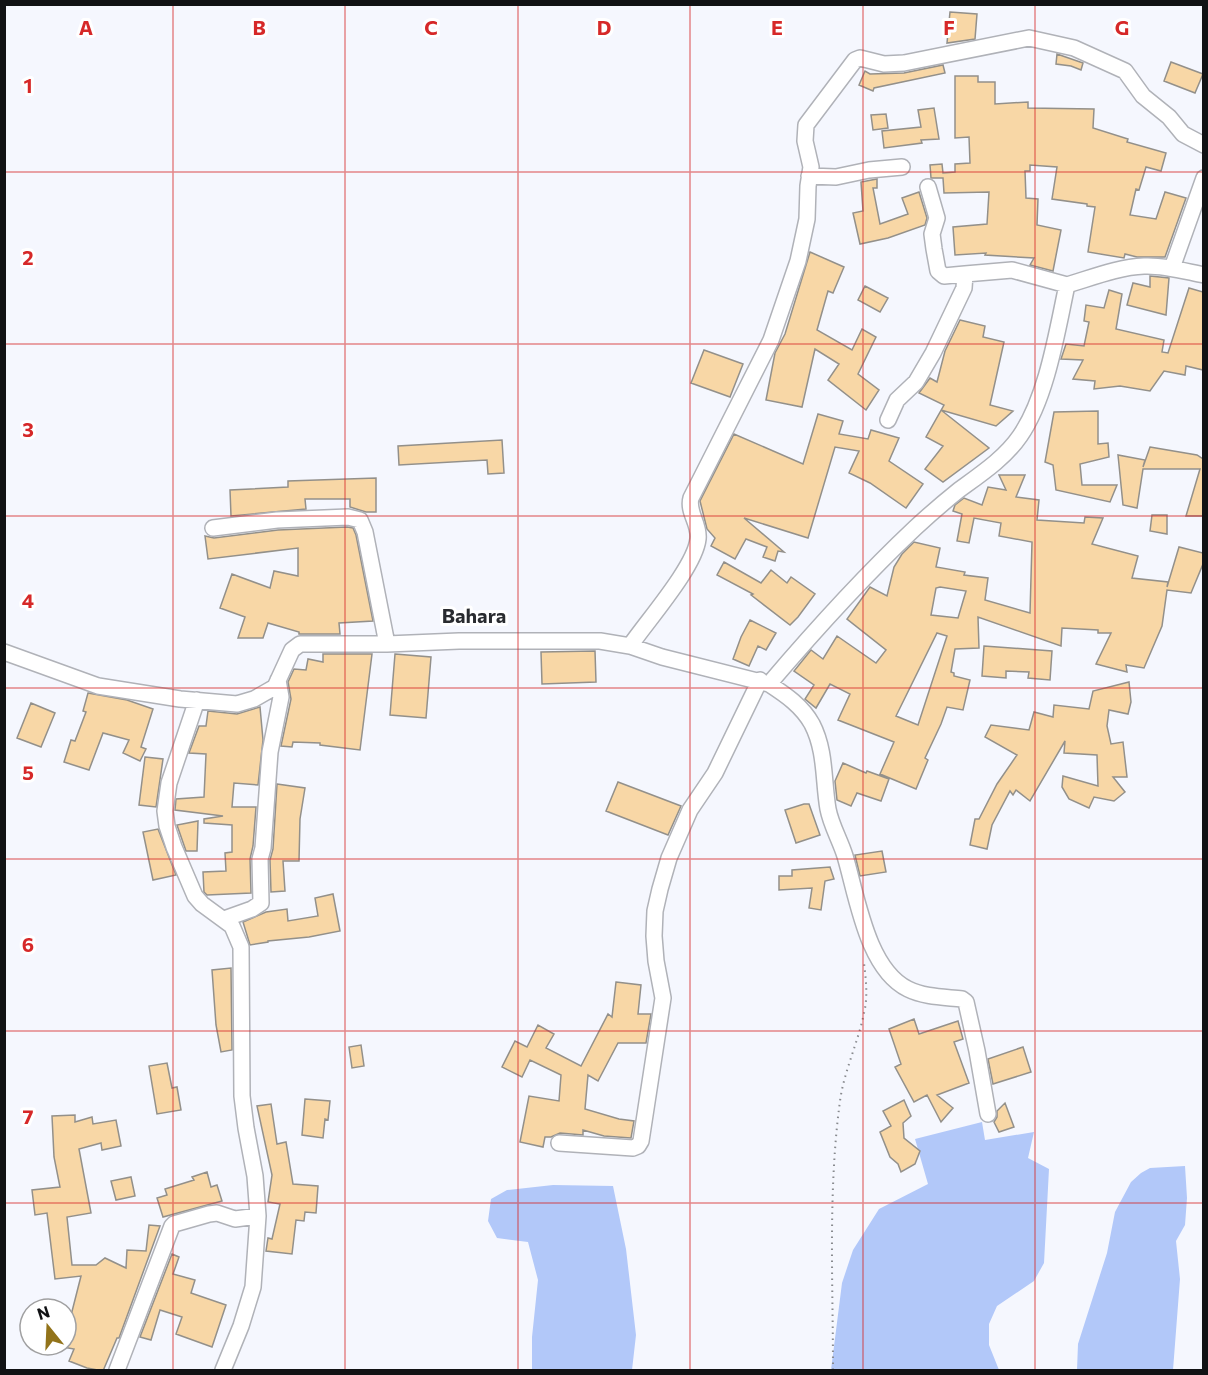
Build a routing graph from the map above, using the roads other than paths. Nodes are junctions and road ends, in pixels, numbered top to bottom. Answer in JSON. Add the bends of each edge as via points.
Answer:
{"nodes":[{"id":1,"x":1203,"y":145,"type":"edge"},
{"id":2,"x":902,"y":166,"type":"dead end"},
{"id":3,"x":809,"y":176,"type":"junction"},
{"id":4,"x":1203,"y":178,"type":"edge"},
{"id":5,"x":928,"y":187,"type":"dead end"},
{"id":6,"x":1172,"y":268,"type":"junction"},
{"id":7,"x":965,"y":274,"type":"junction"},
{"id":8,"x":1203,"y":275,"type":"edge"},
{"id":9,"x":1066,"y":285,"type":"junction"},
{"id":10,"x":888,"y":420,"type":"dead end"},
{"id":11,"x":213,"y":528,"type":"dead end"},
{"id":12,"x":387,"y":644,"type":"junction"},
{"id":13,"x":630,"y":646,"type":"junction"},
{"id":14,"x":4,"y":652,"type":"edge"},
{"id":15,"x":278,"y":680,"type":"junction"},
{"id":16,"x":764,"y":682,"type":"junction"},
{"id":17,"x":197,"y":700,"type":"junction"},
{"id":18,"x":224,"y":919,"type":"junction"},
{"id":19,"x":988,"y":1114,"type":"dead end"},
{"id":20,"x":559,"y":1143,"type":"dead end"},
{"id":21,"x":258,"y":1216,"type":"junction"},
{"id":22,"x":117,"y":1371,"type":"edge"},
{"id":23,"x":223,"y":1371,"type":"edge"}],
"edges":[{"from":1,"to":3,"type":"street","via":[[1183,134],[1143,96],[1125,71],[1074,48],[1029,38],[904,63],[855,60],[805,127],[811,160]]},
{"from":2,"to":3,"type":"street","via":[[836,177]]},
{"from":3,"to":13,"type":"street","via":[[805,233],[771,340],[690,500],[698,542],[677,583]]},
{"from":4,"to":6,"type":"street"},
{"from":5,"to":7,"type":"street","via":[[936,216],[932,236],[938,271],[944,276]]},
{"from":6,"to":8,"type":"street"},
{"from":6,"to":9,"type":"street","via":[[1140,266]]},
{"from":7,"to":9,"type":"street","via":[[1012,270]]},
{"from":7,"to":10,"type":"street","via":[[964,288],[933,353],[916,382],[897,400]]},
{"from":9,"to":16,"type":"street","via":[[1036,405],[1020,435],[1004,454],[940,506],[867,575]]},
{"from":11,"to":12,"type":"street","via":[[277,520],[360,520]]},
{"from":12,"to":13,"type":"street","via":[[593,641]]},
{"from":12,"to":15,"type":"street","via":[[296,645]]},
{"from":13,"to":16,"type":"street"},
{"from":14,"to":17,"type":"street","via":[[98,686]]},
{"from":15,"to":17,"type":"street","via":[[266,693],[237,704]]},
{"from":15,"to":18,"type":"street","via":[[281,697],[270,752],[260,859],[261,903]]},
{"from":16,"to":19,"type":"street","via":[[803,710],[816,732],[825,768],[828,811],[866,934],[876,953],[893,979],[908,989],[966,1002]]},
{"from":16,"to":20,"type":"street","via":[[715,773],[690,810],[660,889],[654,944],[663,998],[641,1141],[633,1148]]},
{"from":17,"to":18,"type":"street","via":[[169,783],[165,811],[174,847],[195,896]]},
{"from":18,"to":21,"type":"street","via":[[232,926],[241,947],[242,1096]]},
{"from":21,"to":22,"type":"street","via":[[235,1219],[217,1213],[172,1226]]},
{"from":21,"to":23,"type":"street","via":[[253,1287]]}]}
